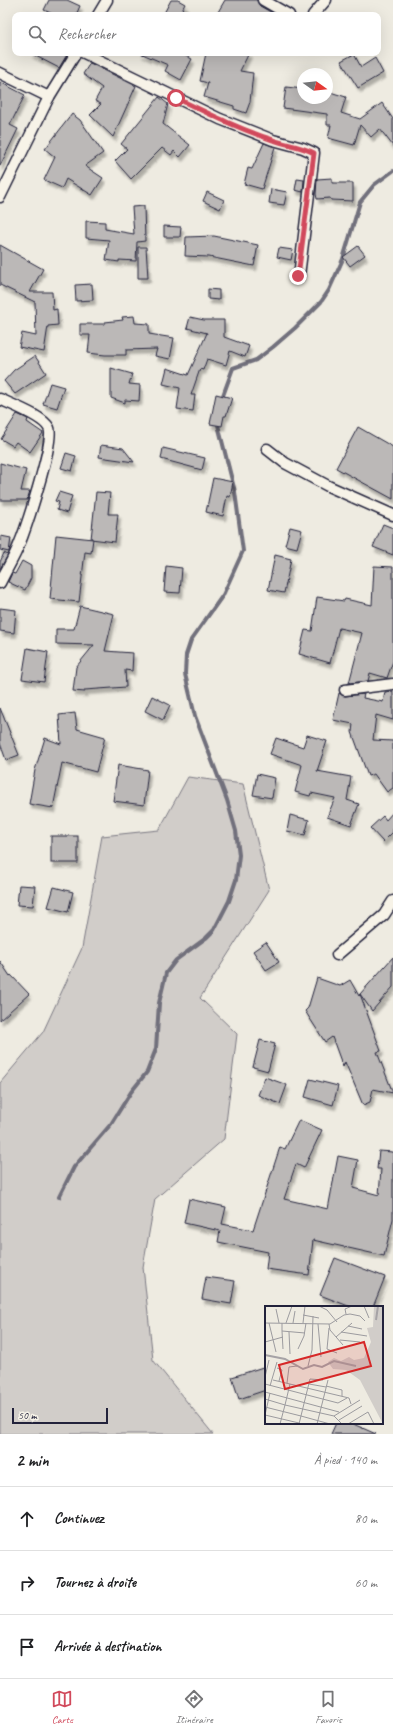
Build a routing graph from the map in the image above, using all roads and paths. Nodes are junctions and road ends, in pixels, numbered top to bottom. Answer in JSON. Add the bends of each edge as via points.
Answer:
{"nodes":[{"id":1,"x":107,"y":0,"type":"edge"},
{"id":2,"x":264,"y":0,"type":"edge"},
{"id":3,"x":326,"y":0,"type":"edge"},
{"id":4,"x":100,"y":12,"type":"edge"},
{"id":5,"x":284,"y":12,"type":"edge"},
{"id":6,"x":316,"y":12,"type":"edge"},
{"id":7,"x":74,"y":56,"type":"edge"},
{"id":8,"x":90,"y":56,"type":"edge"},
{"id":9,"x":0,"y":73,"type":"edge"},
{"id":10,"x":49,"y":98,"type":"junction"},
{"id":11,"x":0,"y":197,"type":"edge"},
{"id":12,"x":298,"y":276,"type":"dead end"},
{"id":13,"x":0,"y":399,"type":"edge"},
{"id":14,"x":267,"y":449,"type":"dead end"},
{"id":15,"x":393,"y":515,"type":"edge"},
{"id":16,"x":0,"y":583,"type":"edge"},
{"id":17,"x":393,"y":684,"type":"edge"},
{"id":18,"x":345,"y":690,"type":"dead end"},
{"id":19,"x":393,"y":901,"type":"edge"},
{"id":20,"x":337,"y":955,"type":"dead end"}],
"edges":[{"from":1,"to":4,"type":"street"},
{"from":2,"to":5,"type":"street"},
{"from":3,"to":6,"type":"street"},
{"from":7,"to":10,"type":"street"},
{"from":8,"to":12,"type":"street","via":[[220,119],[314,153]]},
{"from":9,"to":10,"type":"street"},
{"from":10,"to":11,"type":"street"},
{"from":13,"to":16,"type":"street","via":[[34,415],[49,427],[52,436],[19,544]]},
{"from":14,"to":15,"type":"street","via":[[285,463],[328,486]]},
{"from":17,"to":18,"type":"street"},
{"from":19,"to":20,"type":"street","via":[[384,916]]}]}
